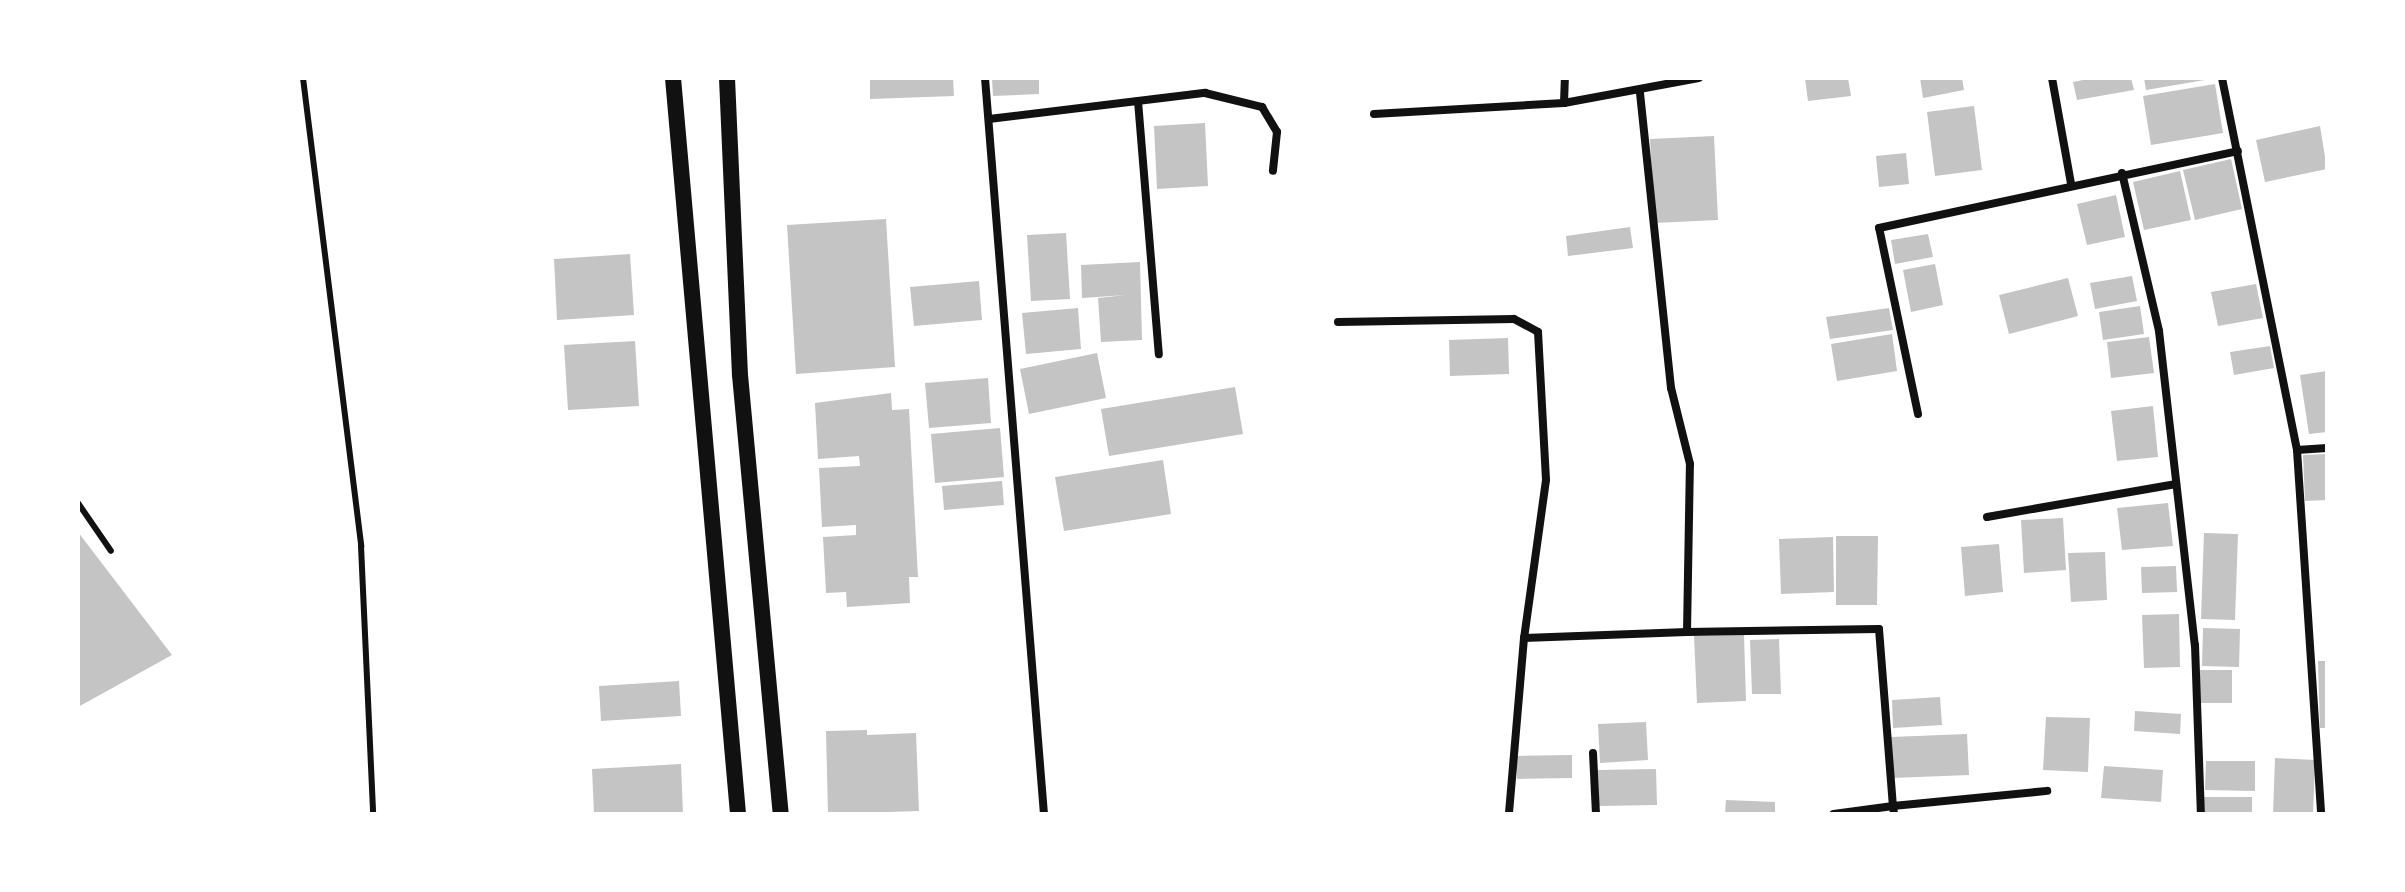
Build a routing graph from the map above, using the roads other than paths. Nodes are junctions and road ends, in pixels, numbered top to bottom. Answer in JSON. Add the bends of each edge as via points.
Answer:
{"nodes":[{"id":1,"x":303,"y":78,"type":"edge"},
{"id":2,"x":673,"y":78,"type":"edge"},
{"id":3,"x":727,"y":78,"type":"edge"},
{"id":4,"x":985,"y":78,"type":"edge"},
{"id":5,"x":1565,"y":78,"type":"edge"},
{"id":6,"x":1699,"y":78,"type":"edge"},
{"id":7,"x":2052,"y":78,"type":"edge"},
{"id":8,"x":2222,"y":78,"type":"edge"},
{"id":9,"x":1640,"y":92,"type":"junction"},
{"id":10,"x":1138,"y":101,"type":"junction"},
{"id":11,"x":1564,"y":103,"type":"junction"},
{"id":12,"x":1374,"y":114,"type":"dead end"},
{"id":13,"x":989,"y":119,"type":"junction"},
{"id":14,"x":2238,"y":151,"type":"junction"},
{"id":15,"x":1273,"y":171,"type":"dead end"},
{"id":16,"x":2122,"y":173,"type":"junction"},
{"id":17,"x":2071,"y":184,"type":"junction"},
{"id":18,"x":1338,"y":322,"type":"dead end"},
{"id":19,"x":1159,"y":354,"type":"dead end"},
{"id":20,"x":1918,"y":414,"type":"dead end"},
{"id":21,"x":2327,"y":448,"type":"edge"},
{"id":22,"x":2297,"y":450,"type":"junction"},
{"id":23,"x":2176,"y":484,"type":"junction"},
{"id":24,"x":78,"y":503,"type":"edge"},
{"id":25,"x":1987,"y":517,"type":"dead end"},
{"id":26,"x":111,"y":551,"type":"dead end"},
{"id":27,"x":1687,"y":632,"type":"junction"},
{"id":28,"x":1524,"y":638,"type":"junction"},
{"id":29,"x":1593,"y":753,"type":"dead end"},
{"id":30,"x":2047,"y":791,"type":"dead end"},
{"id":31,"x":1894,"y":810,"type":"edge"},
{"id":32,"x":373,"y":814,"type":"edge"},
{"id":33,"x":738,"y":814,"type":"edge"},
{"id":34,"x":781,"y":814,"type":"edge"},
{"id":35,"x":1044,"y":814,"type":"edge"},
{"id":36,"x":1509,"y":814,"type":"edge"},
{"id":37,"x":1596,"y":814,"type":"edge"},
{"id":38,"x":1834,"y":814,"type":"edge"},
{"id":39,"x":2201,"y":814,"type":"edge"},
{"id":40,"x":2321,"y":814,"type":"edge"}],
"edges":[{"from":1,"to":32,"type":"lane","via":[[361,546]]},
{"from":2,"to":33,"type":"main road"},
{"from":3,"to":34,"type":"main road","via":[[740,375]]},
{"from":4,"to":13,"type":"street"},
{"from":5,"to":11,"type":"street"},
{"from":6,"to":9,"type":"street"},
{"from":7,"to":17,"type":"street"},
{"from":8,"to":14,"type":"street"},
{"from":9,"to":11,"type":"street"},
{"from":9,"to":27,"type":"street","via":[[1671,388],[1690,464]]},
{"from":10,"to":13,"type":"street"},
{"from":10,"to":15,"type":"street","via":[[1205,93],[1262,107],[1277,132]]},
{"from":10,"to":19,"type":"street"},
{"from":11,"to":12,"type":"street"},
{"from":13,"to":35,"type":"street"},
{"from":14,"to":16,"type":"street"},
{"from":14,"to":22,"type":"street"},
{"from":16,"to":17,"type":"street"},
{"from":16,"to":23,"type":"street","via":[[2159,331]]},
{"from":17,"to":20,"type":"street","via":[[1879,228]]},
{"from":18,"to":28,"type":"street","via":[[1514,319],[1527,321],[1538,332],[1546,480]]},
{"from":21,"to":22,"type":"street"},
{"from":22,"to":40,"type":"street"},
{"from":23,"to":25,"type":"street"},
{"from":23,"to":39,"type":"street","via":[[2195,645]]},
{"from":24,"to":26,"type":"lane"},
{"from":27,"to":28,"type":"street"},
{"from":27,"to":31,"type":"street","via":[[1879,629]]},
{"from":28,"to":36,"type":"street"},
{"from":29,"to":37,"type":"street"},
{"from":30,"to":31,"type":"street"},
{"from":31,"to":38,"type":"street"}]}
